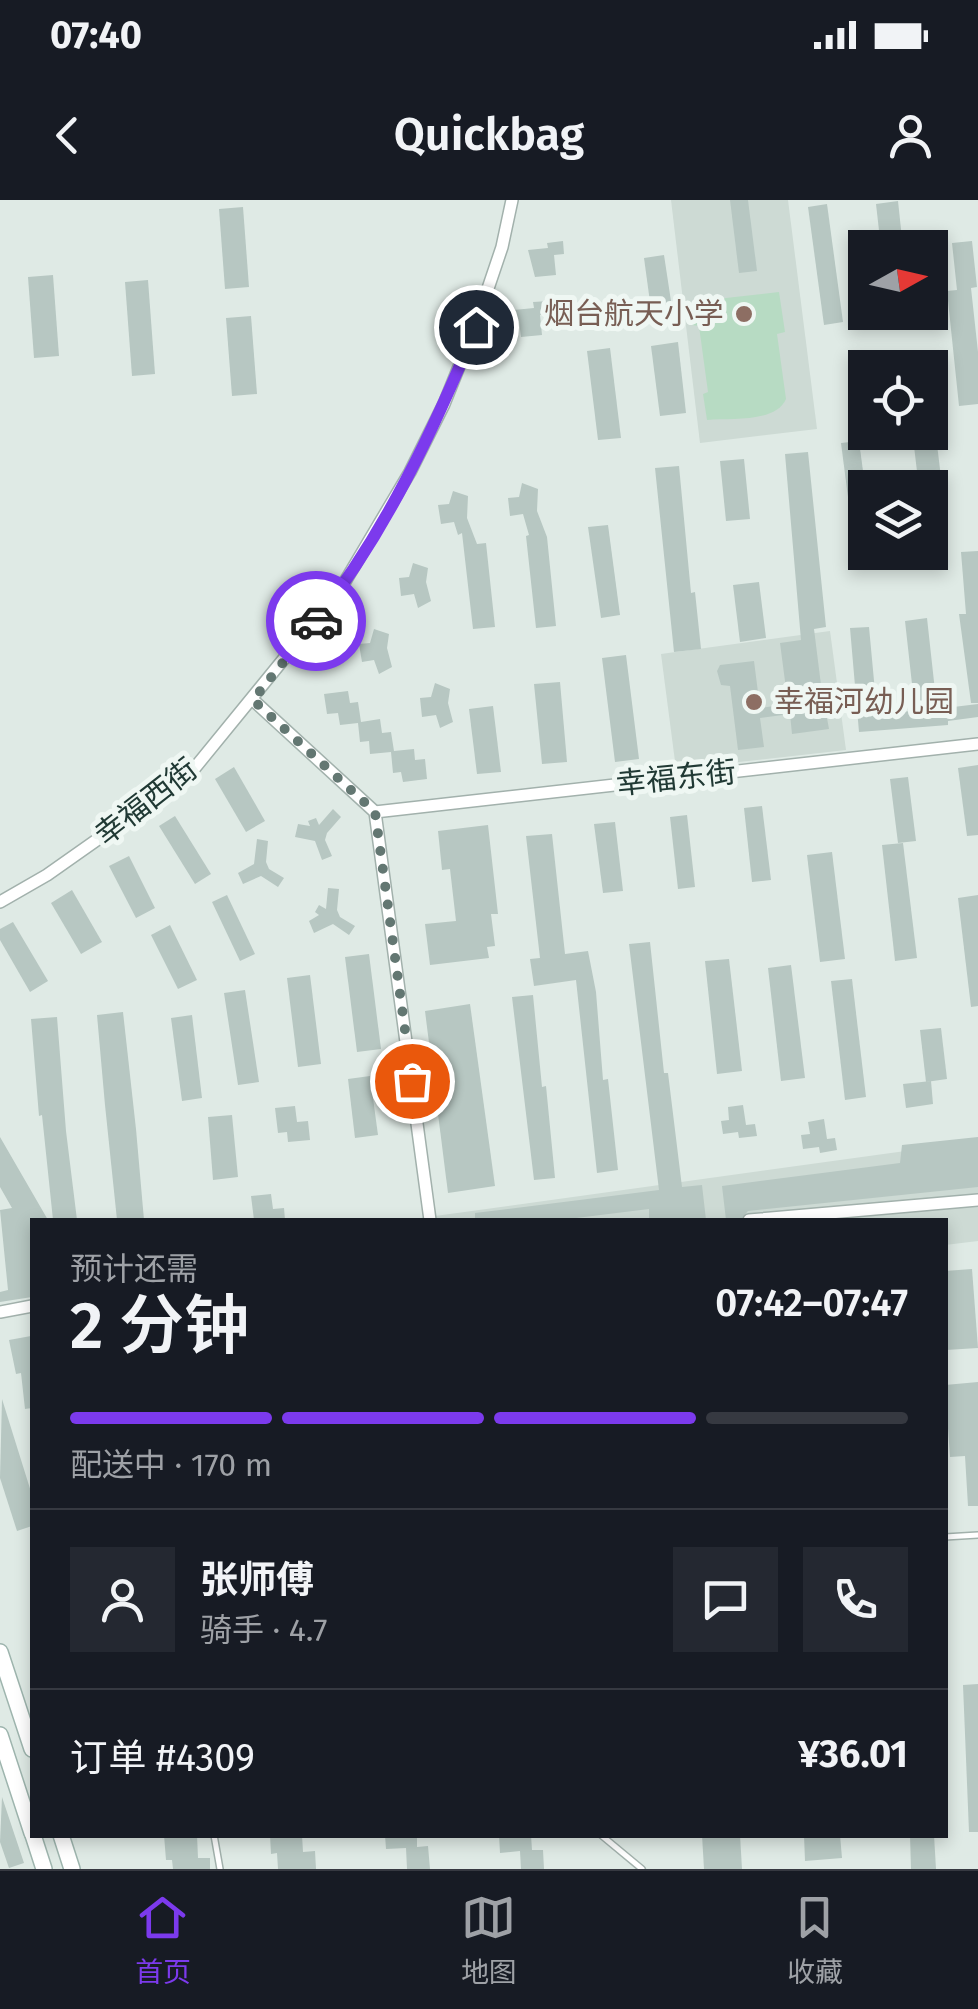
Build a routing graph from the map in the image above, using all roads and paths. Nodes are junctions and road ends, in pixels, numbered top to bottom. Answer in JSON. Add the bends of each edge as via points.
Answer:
{"nodes":[{"id":1,"x":512,"y":200,"type":"edge"},
{"id":2,"x":253,"y":700,"type":"junction"},
{"id":3,"x":978,"y":744,"type":"edge"},
{"id":4,"x":375,"y":812,"type":"junction"},
{"id":5,"x":0,"y":902,"type":"edge"},
{"id":6,"x":978,"y":1200,"type":"edge"},
{"id":7,"x":430,"y":1218,"type":"edge"},
{"id":8,"x":771,"y":1218,"type":"edge"},
{"id":9,"x":30,"y":1306,"type":"edge"},
{"id":10,"x":0,"y":1312,"type":"edge"},
{"id":11,"x":978,"y":1534,"type":"edge"},
{"id":12,"x":948,"y":1537,"type":"edge"},
{"id":13,"x":0,"y":1652,"type":"edge"},
{"id":14,"x":0,"y":1735,"type":"edge"},
{"id":15,"x":30,"y":1743,"type":"edge"},
{"id":16,"x":28,"y":1801,"type":"edge"},
{"id":17,"x":34,"y":1838,"type":"edge"},
{"id":18,"x":62,"y":1838,"type":"edge"},
{"id":19,"x":215,"y":1838,"type":"edge"},
{"id":20,"x":605,"y":1838,"type":"edge"},
{"id":21,"x":44,"y":1869,"type":"edge"},
{"id":22,"x":72,"y":1869,"type":"edge"},
{"id":23,"x":220,"y":1869,"type":"edge"},
{"id":24,"x":642,"y":1869,"type":"edge"}],
"edges":[{"from":1,"to":2,"type":"street","name":"幸福西街","via":[[476,327],[410,472],[340,590]]},
{"from":2,"to":4,"type":"street"},
{"from":2,"to":5,"type":"street","name":"幸福西街","via":[[189,775]]},
{"from":3,"to":4,"type":"street","name":"幸福东街"},
{"from":4,"to":7,"type":"street"},
{"from":6,"to":8,"type":"street"},
{"from":9,"to":10,"type":"street"},
{"from":11,"to":12,"type":"lane"},
{"from":13,"to":15,"type":"main road"},
{"from":14,"to":16,"type":"main road"},
{"from":17,"to":21,"type":"main road"},
{"from":18,"to":22,"type":"main road"},
{"from":19,"to":23,"type":"lane"},
{"from":20,"to":24,"type":"lane"}]}
